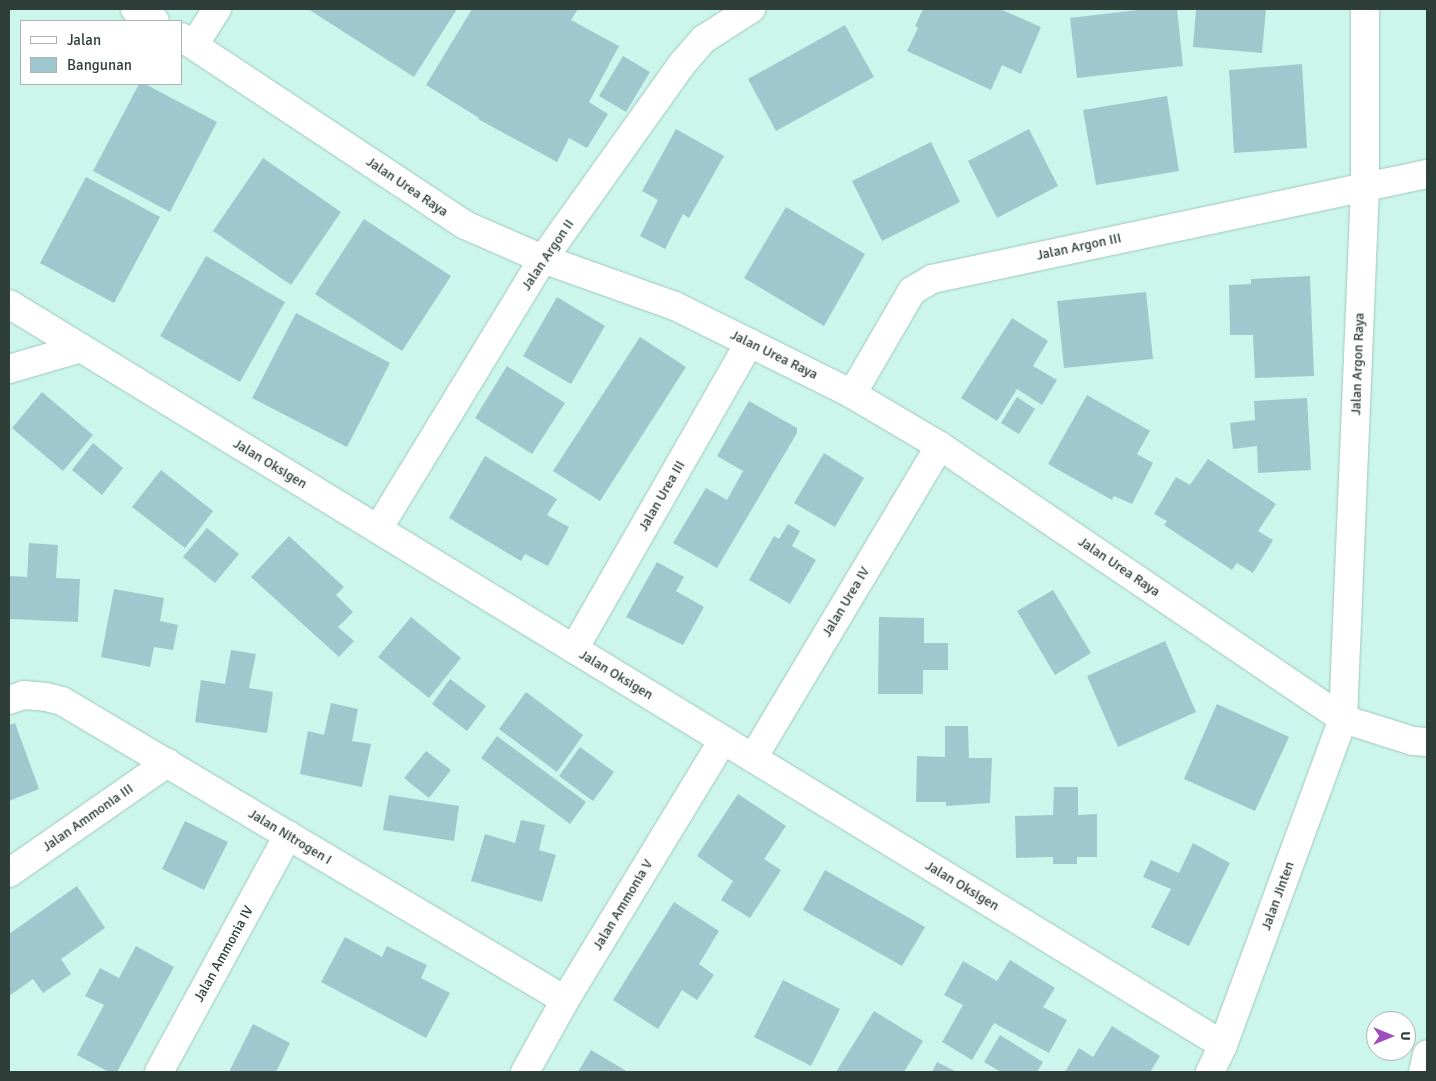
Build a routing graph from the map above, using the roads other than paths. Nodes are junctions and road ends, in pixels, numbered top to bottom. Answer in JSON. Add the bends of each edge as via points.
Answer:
{"nodes":[{"id":1,"x":134,"y":9,"type":"edge"},
{"id":2,"x":216,"y":9,"type":"edge"},
{"id":3,"x":751,"y":9,"type":"edge"},
{"id":4,"x":1365,"y":9,"type":"edge"},
{"id":5,"x":153,"y":20,"type":"edge"},
{"id":6,"x":188,"y":41,"type":"edge"},
{"id":7,"x":1427,"y":174,"type":"edge"},
{"id":8,"x":1365,"y":187,"type":"junction"},
{"id":9,"x":543,"y":259,"type":"junction"},
{"id":10,"x":9,"y":304,"type":"edge"},
{"id":11,"x":749,"y":343,"type":"junction"},
{"id":12,"x":81,"y":348,"type":"junction"},
{"id":13,"x":9,"y":369,"type":"edge"},
{"id":14,"x":852,"y":394,"type":"junction"},
{"id":15,"x":940,"y":446,"type":"junction"},
{"id":16,"x":378,"y":529,"type":"junction"},
{"id":17,"x":574,"y":649,"type":"junction"},
{"id":18,"x":9,"y":700,"type":"edge"},
{"id":19,"x":1343,"y":719,"type":"junction"},
{"id":20,"x":723,"y":740,"type":"junction"},
{"id":21,"x":1427,"y":742,"type":"edge"},
{"id":22,"x":753,"y":758,"type":"junction"},
{"id":23,"x":167,"y":763,"type":"junction"},
{"id":24,"x":288,"y":835,"type":"junction"},
{"id":25,"x":9,"y":873,"type":"edge"},
{"id":26,"x":565,"y":1000,"type":"junction"},
{"id":27,"x":1224,"y":1045,"type":"junction"},
{"id":28,"x":1427,"y":1054,"type":"edge"},
{"id":29,"x":159,"y":1072,"type":"edge"},
{"id":30,"x":525,"y":1072,"type":"edge"},
{"id":31,"x":1210,"y":1072,"type":"edge"},
{"id":32,"x":1423,"y":1072,"type":"edge"}],
"edges":[{"from":1,"to":5,"type":"street"},
{"from":2,"to":6,"type":"street"},
{"from":3,"to":9,"type":"street","name":"Jalan Argon II","via":[[704,39],[682,64]]},
{"from":4,"to":8,"type":"street","name":"Jalan Argon Raya"},
{"from":6,"to":9,"type":"street","name":"Jalan Urea Raya","via":[[465,225]]},
{"from":7,"to":8,"type":"street","name":"Jalan Argon III"},
{"from":8,"to":14,"type":"street","name":"Jalan Argon III","via":[[932,279],[912,291]]},
{"from":8,"to":19,"type":"street","name":"Jalan Argon Raya"},
{"from":9,"to":11,"type":"street","name":"Jalan Urea Raya","via":[[675,306]]},
{"from":9,"to":16,"type":"street","name":"Jalan Argon II"},
{"from":10,"to":12,"type":"street","name":"Jalan Oksigen"},
{"from":11,"to":14,"type":"street","name":"Jalan Urea Raya"},
{"from":11,"to":17,"type":"street","name":"Jalan Urea III"},
{"from":12,"to":13,"type":"street"},
{"from":12,"to":16,"type":"street","name":"Jalan Oksigen"},
{"from":14,"to":15,"type":"street","name":"Jalan Urea Raya"},
{"from":15,"to":19,"type":"street","name":"Jalan Urea Raya"},
{"from":15,"to":22,"type":"street","name":"Jalan Urea IV"},
{"from":16,"to":17,"type":"street","name":"Jalan Oksigen"},
{"from":17,"to":20,"type":"street","name":"Jalan Oksigen"},
{"from":18,"to":23,"type":"street","name":"Jalan Nitrogen I","via":[[24,695],[62,701]]},
{"from":19,"to":21,"type":"street","name":"Jalan Urea Raya","via":[[1413,741]]},
{"from":19,"to":27,"type":"street","name":"Jalan Jinten"},
{"from":20,"to":22,"type":"street","name":"Jalan Oksigen"},
{"from":20,"to":26,"type":"street","name":"Jalan Ammonia V"},
{"from":22,"to":27,"type":"street","name":"Jalan Oksigen"},
{"from":23,"to":24,"type":"street","name":"Jalan Nitrogen I"},
{"from":23,"to":25,"type":"street","name":"Jalan Ammonia III"},
{"from":24,"to":26,"type":"street","name":"Jalan Nitrogen I"},
{"from":24,"to":29,"type":"street","name":"Jalan Ammonia IV"},
{"from":26,"to":30,"type":"street","name":"Jalan Ammonia V"},
{"from":27,"to":31,"type":"street","name":"Jalan Jinten"},
{"from":28,"to":32,"type":"street"}]}
